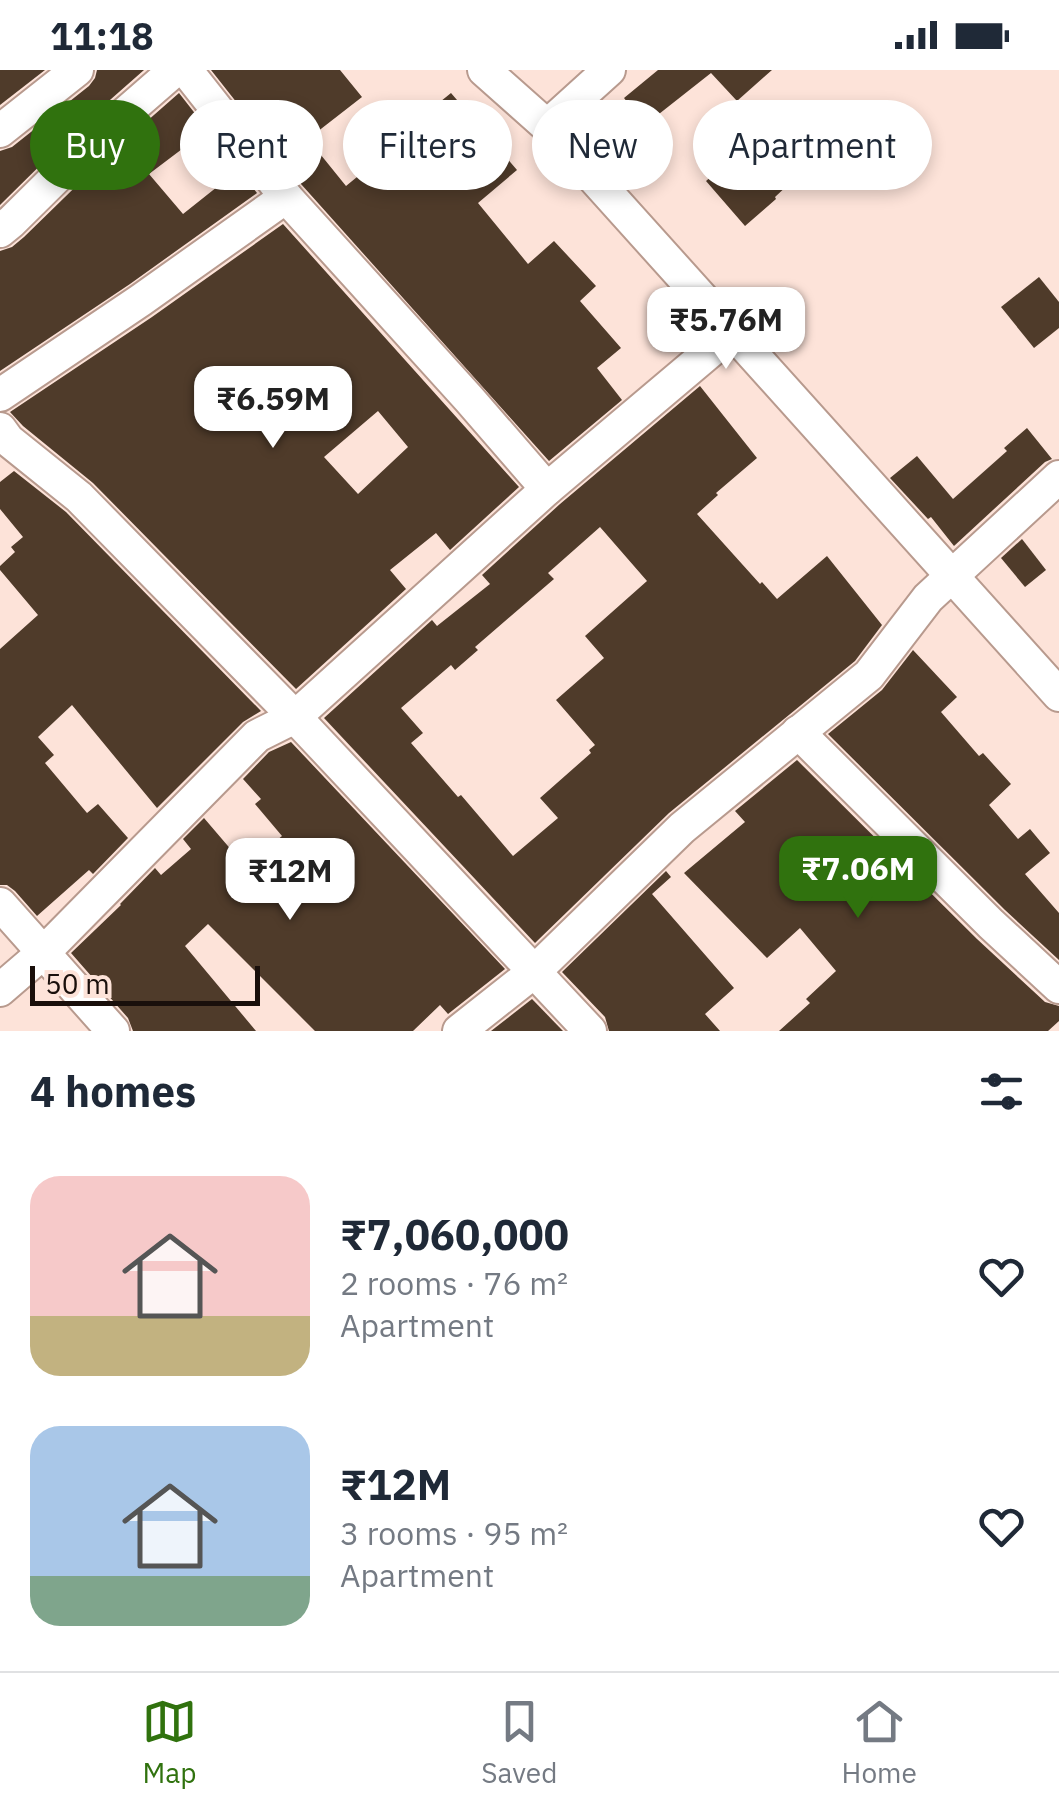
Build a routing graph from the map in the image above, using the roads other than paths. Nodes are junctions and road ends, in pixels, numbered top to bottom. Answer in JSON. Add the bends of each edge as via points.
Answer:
{"nodes":[{"id":1,"x":77,"y":70,"type":"edge"},
{"id":2,"x":175,"y":70,"type":"edge"},
{"id":3,"x":186,"y":70,"type":"edge"},
{"id":4,"x":484,"y":70,"type":"edge"},
{"id":5,"x":609,"y":70,"type":"edge"},
{"id":6,"x":576,"y":100,"type":"edge"},
{"id":7,"x":532,"y":113,"type":"edge"},
{"id":8,"x":0,"y":132,"type":"edge"},
{"id":9,"x":605,"y":190,"type":"edge"},
{"id":10,"x":286,"y":197,"type":"junction"},
{"id":11,"x":0,"y":230,"type":"edge"},
{"id":12,"x":733,"y":332,"type":"junction"},
{"id":13,"x":0,"y":395,"type":"edge"},
{"id":14,"x":0,"y":429,"type":"edge"},
{"id":15,"x":1059,"y":477,"type":"edge"},
{"id":16,"x":547,"y":490,"type":"junction"},
{"id":17,"x":952,"y":576,"type":"junction"},
{"id":18,"x":1059,"y":695,"type":"edge"},
{"id":19,"x":295,"y":718,"type":"junction"},
{"id":20,"x":798,"y":732,"type":"junction"},
{"id":21,"x":0,"y":904,"type":"edge"},
{"id":22,"x":44,"y":952,"type":"junction"},
{"id":23,"x":535,"y":971,"type":"junction"},
{"id":24,"x":1059,"y":987,"type":"edge"},
{"id":25,"x":0,"y":990,"type":"edge"},
{"id":26,"x":113,"y":1031,"type":"edge"},
{"id":27,"x":460,"y":1031,"type":"edge"},
{"id":28,"x":590,"y":1031,"type":"edge"}],
"edges":[{"from":1,"to":8,"type":"street"},
{"from":2,"to":11,"type":"street"},
{"from":3,"to":10,"type":"street"},
{"from":4,"to":7,"type":"street"},
{"from":5,"to":6,"type":"street"},
{"from":9,"to":12,"type":"street"},
{"from":10,"to":13,"type":"street"},
{"from":10,"to":16,"type":"street"},
{"from":12,"to":16,"type":"street"},
{"from":12,"to":17,"type":"street"},
{"from":14,"to":19,"type":"street","via":[[78,496]]},
{"from":15,"to":17,"type":"street"},
{"from":16,"to":19,"type":"street"},
{"from":17,"to":18,"type":"street"},
{"from":17,"to":20,"type":"street","via":[[869,675]]},
{"from":19,"to":22,"type":"street","via":[[257,736]]},
{"from":19,"to":23,"type":"street"},
{"from":20,"to":23,"type":"street","via":[[682,828]]},
{"from":20,"to":24,"type":"street"},
{"from":21,"to":22,"type":"street"},
{"from":22,"to":25,"type":"street"},
{"from":22,"to":26,"type":"street"},
{"from":23,"to":27,"type":"street"},
{"from":23,"to":28,"type":"street"}]}
